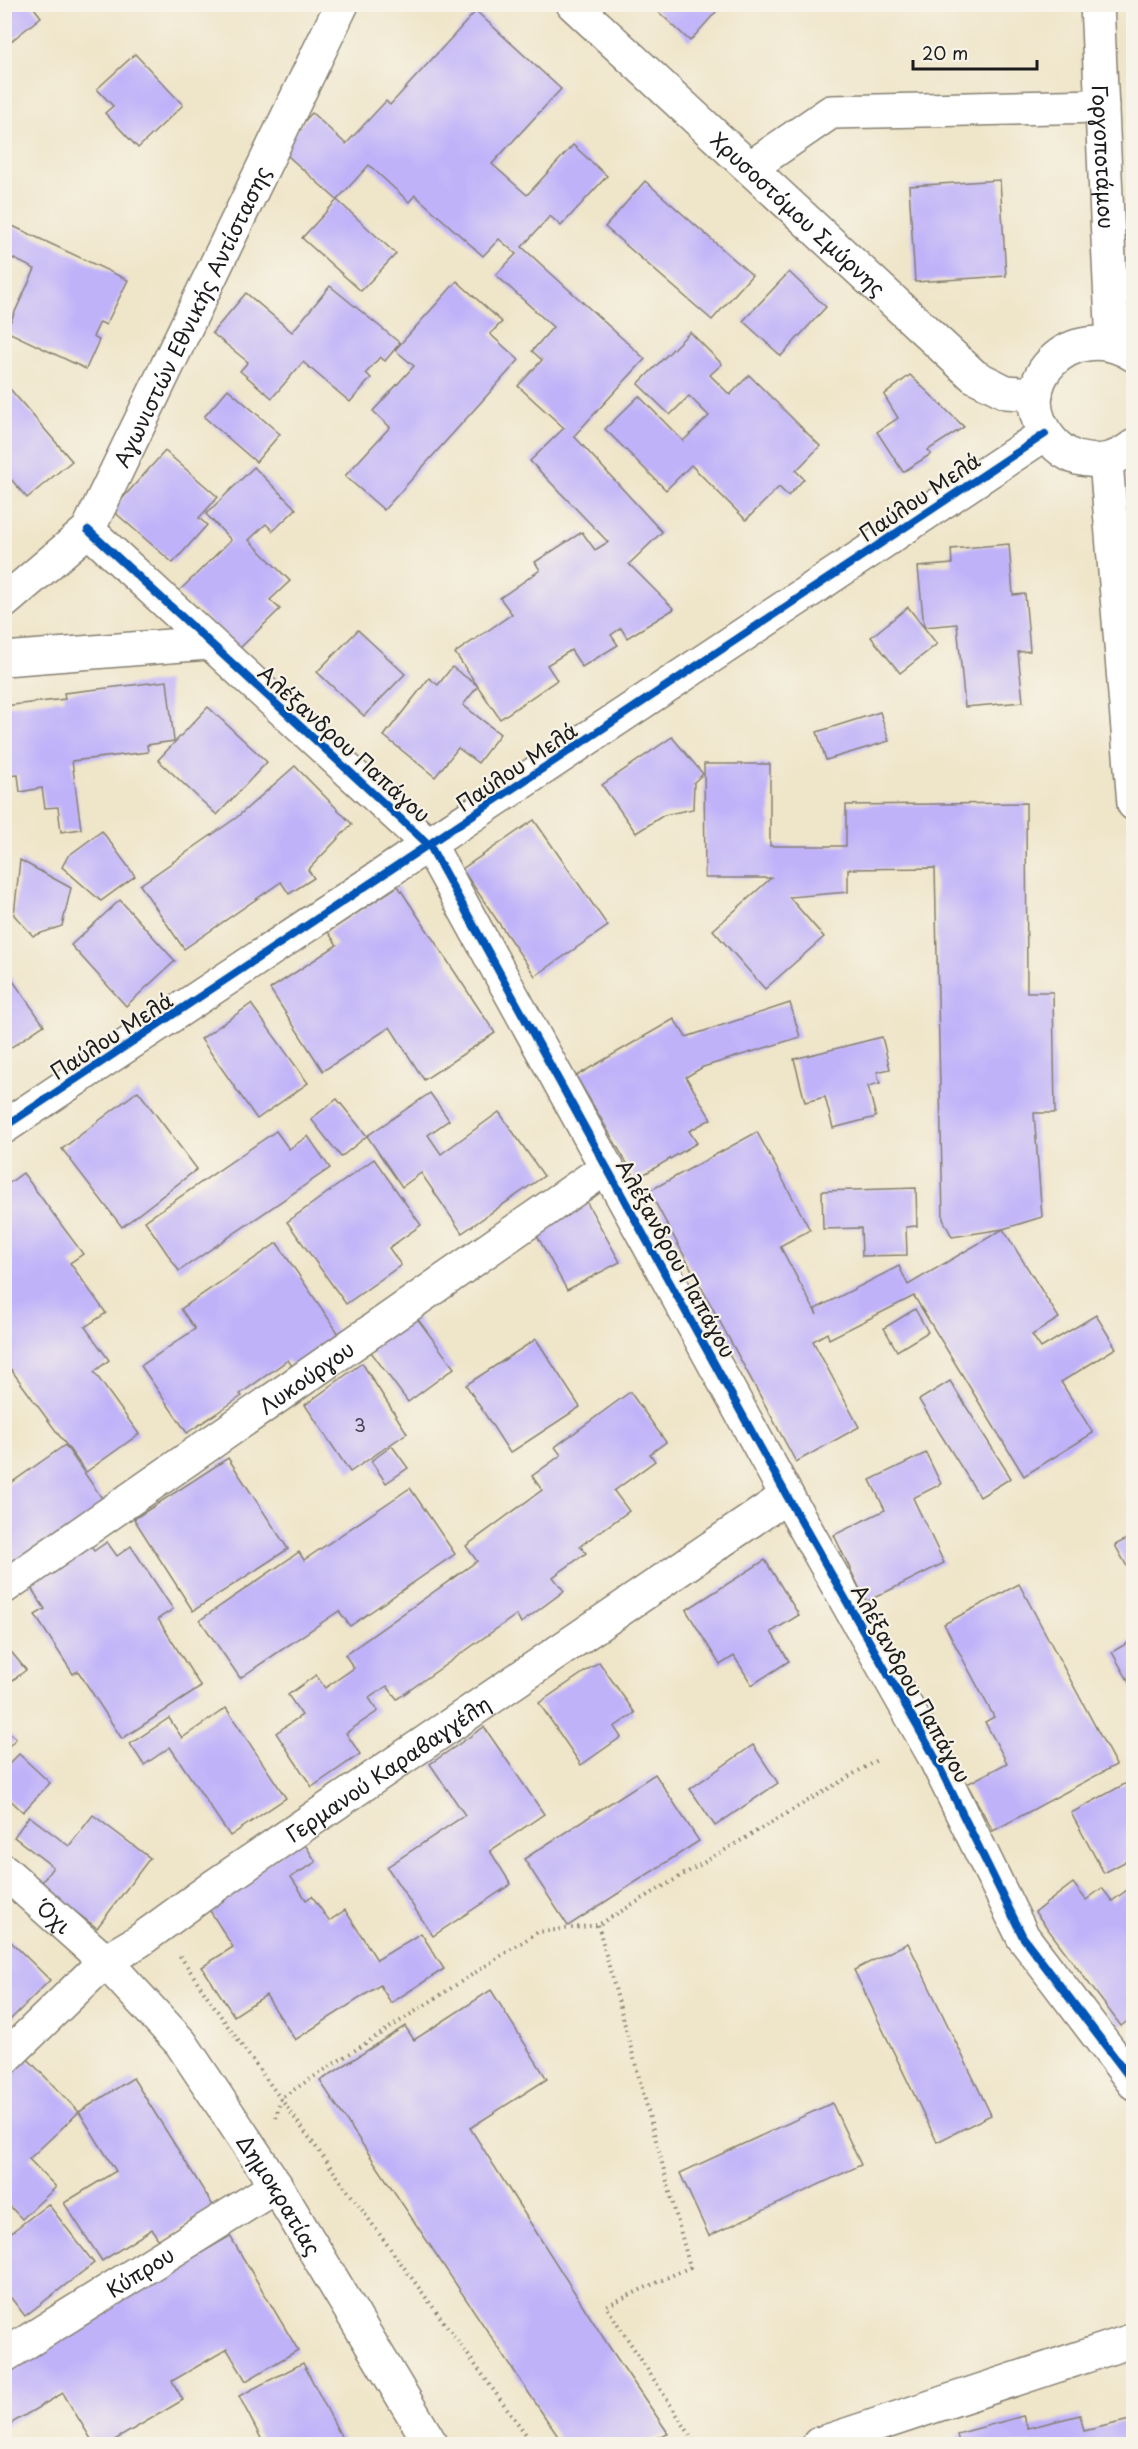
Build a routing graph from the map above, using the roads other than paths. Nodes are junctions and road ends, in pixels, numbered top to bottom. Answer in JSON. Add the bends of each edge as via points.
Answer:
{"nodes":[{"id":1,"x":342,"y":4,"type":"edge"},
{"id":2,"x":573,"y":4,"type":"edge"},
{"id":3,"x":1097,"y":4,"type":"edge"},
{"id":4,"x":1102,"y":106,"type":"junction"},
{"id":5,"x":751,"y":167,"type":"junction"},
{"id":6,"x":1123,"y":350,"type":"edge"},
{"id":7,"x":1036,"y":394,"type":"junction"},
{"id":8,"x":1045,"y":434,"type":"junction"},
{"id":9,"x":1120,"y":454,"type":"edge"},
{"id":10,"x":88,"y":530,"type":"junction"},
{"id":11,"x":4,"y":602,"type":"edge"},
{"id":12,"x":208,"y":643,"type":"junction"},
{"id":13,"x":4,"y":658,"type":"edge"},
{"id":14,"x":1134,"y":804,"type":"edge"},
{"id":15,"x":430,"y":846,"type":"junction"},
{"id":16,"x":4,"y":1127,"type":"edge"},
{"id":17,"x":607,"y":1167,"type":"junction"},
{"id":18,"x":787,"y":1496,"type":"junction"},
{"id":19,"x":4,"y":1587,"type":"edge"},
{"id":20,"x":4,"y":1871,"type":"edge"},
{"id":21,"x":105,"y":1961,"type":"junction"},
{"id":22,"x":4,"y":2059,"type":"edge"},
{"id":23,"x":1134,"y":2083,"type":"edge"},
{"id":24,"x":276,"y":2186,"type":"junction"},
{"id":25,"x":1134,"y":2340,"type":"edge"},
{"id":26,"x":4,"y":2355,"type":"edge"},
{"id":27,"x":431,"y":2445,"type":"edge"},
{"id":28,"x":819,"y":2445,"type":"edge"}],
"edges":[{"from":1,"to":10,"type":"street","name":"Αγωνιστών Εθνικής Αντίστασης"},
{"from":2,"to":5,"type":"street","name":"Χρυσοστόμου Σμύρνης"},
{"from":3,"to":4,"type":"street","name":"Γοργοποτάμου"},
{"from":4,"to":5,"type":"street","via":[[831,112]]},
{"from":4,"to":6,"type":"street","name":"Γοργοποτάμου"},
{"from":5,"to":7,"type":"street","name":"Χρυσοστόμου Σμύρνης","via":[[974,376],[1006,392]]},
{"from":6,"to":7,"type":"street","via":[[1088,343],[1064,351],[1046,370]]},
{"from":7,"to":8,"type":"street","via":[[1036,408]]},
{"from":8,"to":9,"type":"street","via":[[1071,456],[1088,461]]},
{"from":8,"to":15,"type":"street","name":"Παύλου Μελά"},
{"from":9,"to":14,"type":"street"},
{"from":10,"to":11,"type":"street","name":"Αγωνιστών Εθνικής Αντίστασης"},
{"from":10,"to":12,"type":"street","name":"Αλέξανδρου Παπάγου"},
{"from":12,"to":13,"type":"street"},
{"from":12,"to":15,"type":"street","name":"Αλέξανδρου Παπάγου"},
{"from":15,"to":16,"type":"street","name":"Παύλου Μελά"},
{"from":15,"to":17,"type":"street","name":"Αλέξανδρου Παπάγου"},
{"from":17,"to":18,"type":"street","name":"Αλέξανδρου Παπάγου"},
{"from":17,"to":19,"type":"street","name":"Λυκούργου"},
{"from":18,"to":21,"type":"street","name":"Γερμανού Καραβαγγέλη"},
{"from":18,"to":23,"type":"street","name":"Αλέξανδρου Παπάγου","via":[[933,1754],[1023,1937]]},
{"from":20,"to":21,"type":"street","name":"Όχι"},
{"from":21,"to":22,"type":"street","name":"Γερμανού Καραβαγγέλη"},
{"from":21,"to":24,"type":"street","name":"Δημοκρατίας","via":[[181,2043]]},
{"from":24,"to":26,"type":"street","name":"Κύπρου"},
{"from":24,"to":27,"type":"street","name":"Δημοκρατίας"},
{"from":25,"to":28,"type":"street"}]}
